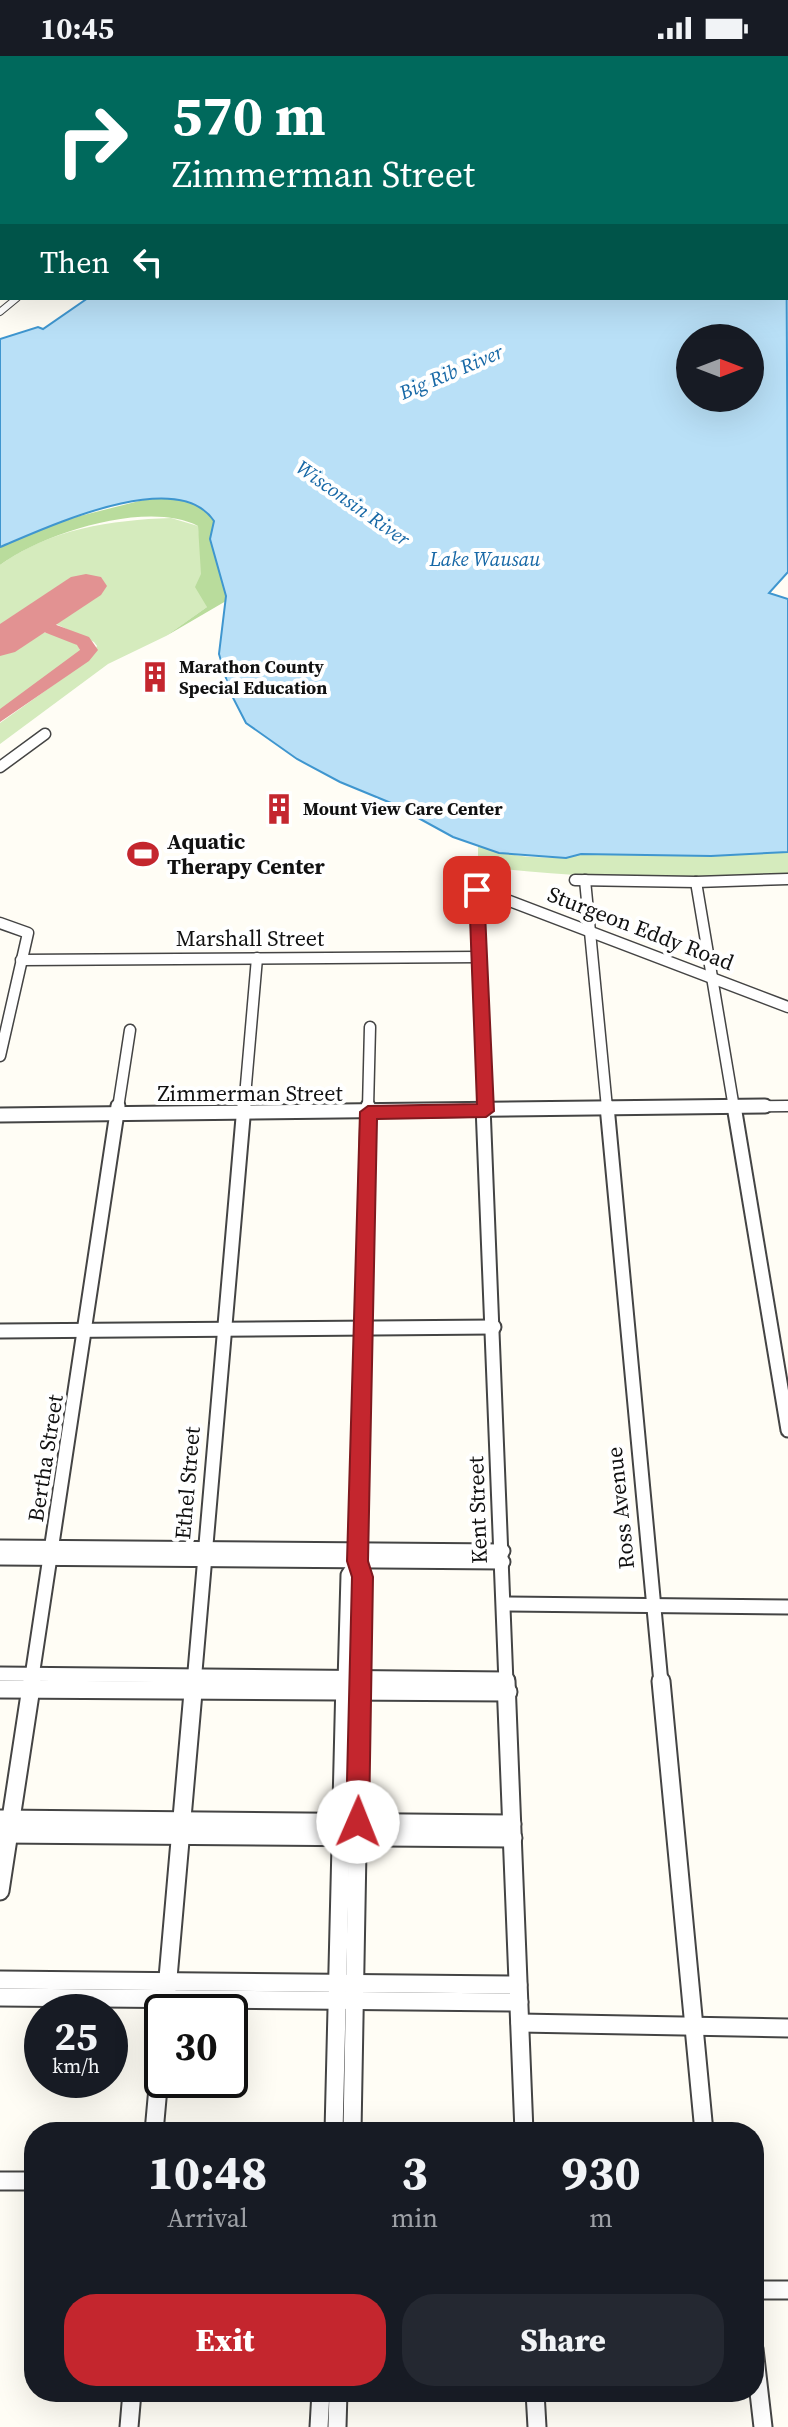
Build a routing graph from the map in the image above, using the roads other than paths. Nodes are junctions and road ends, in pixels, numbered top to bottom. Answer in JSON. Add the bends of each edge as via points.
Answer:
{"nodes":[{"id":1,"x":45,"y":734,"type":"dead end"},
{"id":2,"x":0,"y":767,"type":"edge"},
{"id":3,"x":788,"y":879,"type":"edge"},
{"id":4,"x":696,"y":882,"type":"junction"},
{"id":5,"x":478,"y":889,"type":"joint"},
{"id":6,"x":0,"y":923,"type":"edge"},
{"id":7,"x":589,"y":930,"type":"junction"},
{"id":8,"x":479,"y":957,"type":"junction"},
{"id":9,"x":257,"y":958,"type":"junction"},
{"id":10,"x":21,"y":960,"type":"junction"},
{"id":11,"x":714,"y":979,"type":"junction"},
{"id":12,"x":788,"y":1007,"type":"edge"},
{"id":13,"x":370,"y":1027,"type":"dead end"},
{"id":14,"x":130,"y":1030,"type":"dead end"},
{"id":15,"x":0,"y":1056,"type":"edge"},
{"id":16,"x":788,"y":1106,"type":"edge"},
{"id":17,"x":735,"y":1107,"type":"junction"},
{"id":18,"x":605,"y":1108,"type":"junction"},
{"id":19,"x":486,"y":1111,"type":"junction"},
{"id":20,"x":368,"y":1112,"type":"junction"},
{"id":21,"x":244,"y":1114,"type":"junction"},
{"id":22,"x":0,"y":1115,"type":"edge"},
{"id":23,"x":118,"y":1115,"type":"junction"},
{"id":24,"x":494,"y":1327,"type":"junction"},
{"id":25,"x":363,"y":1328,"type":"junction"},
{"id":26,"x":224,"y":1329,"type":"junction"},
{"id":27,"x":0,"y":1331,"type":"edge"},
{"id":28,"x":85,"y":1331,"type":"junction"},
{"id":29,"x":788,"y":1430,"type":"edge"},
{"id":30,"x":0,"y":1547,"type":"edge"},
{"id":31,"x":51,"y":1553,"type":"junction"},
{"id":32,"x":205,"y":1554,"type":"junction"},
{"id":33,"x":358,"y":1555,"type":"junction"},
{"id":34,"x":503,"y":1556,"type":"junction"},
{"id":35,"x":0,"y":1558,"type":"edge"},
{"id":36,"x":505,"y":1604,"type":"junction"},
{"id":37,"x":653,"y":1605,"type":"junction"},
{"id":38,"x":788,"y":1607,"type":"edge"},
{"id":39,"x":0,"y":1674,"type":"edge"},
{"id":40,"x":31,"y":1682,"type":"junction"},
{"id":41,"x":194,"y":1683,"type":"junction"},
{"id":42,"x":354,"y":1684,"type":"junction"},
{"id":43,"x":508,"y":1686,"type":"junction"},
{"id":44,"x":0,"y":1689,"type":"edge"},
{"id":45,"x":5,"y":1827,"type":"edge"},
{"id":46,"x":181,"y":1828,"type":"junction"},
{"id":47,"x":350,"y":1830,"type":"junction"},
{"id":48,"x":512,"y":1831,"type":"junction"},
{"id":49,"x":0,"y":1891,"type":"edge"},
{"id":50,"x":0,"y":1980,"type":"edge"},
{"id":51,"x":347,"y":1992,"type":"junction"},
{"id":52,"x":518,"y":1993,"type":"junction"},
{"id":53,"x":166,"y":1994,"type":"edge"},
{"id":54,"x":144,"y":1995,"type":"edge"},
{"id":55,"x":248,"y":1995,"type":"edge"},
{"id":56,"x":0,"y":1997,"type":"edge"},
{"id":57,"x":144,"y":1997,"type":"edge"},
{"id":58,"x":520,"y":2023,"type":"junction"},
{"id":59,"x":695,"y":2027,"type":"junction"},
{"id":60,"x":788,"y":2028,"type":"edge"},
{"id":61,"x":157,"y":2098,"type":"edge"},
{"id":62,"x":155,"y":2122,"type":"edge"},
{"id":63,"x":335,"y":2122,"type":"edge"},
{"id":64,"x":352,"y":2122,"type":"edge"},
{"id":65,"x":524,"y":2122,"type":"edge"},
{"id":66,"x":703,"y":2122,"type":"edge"},
{"id":67,"x":0,"y":2181,"type":"edge"},
{"id":68,"x":24,"y":2181,"type":"edge"},
{"id":69,"x":764,"y":2290,"type":"edge"},
{"id":70,"x":788,"y":2290,"type":"edge"},
{"id":71,"x":131,"y":2402,"type":"edge"},
{"id":72,"x":335,"y":2402,"type":"edge"},
{"id":73,"x":536,"y":2402,"type":"edge"},
{"id":74,"x":760,"y":2402,"type":"edge"},
{"id":75,"x":328,"y":2421,"type":"edge"},
{"id":76,"x":129,"y":2427,"type":"edge"},
{"id":77,"x":537,"y":2427,"type":"edge"},
{"id":78,"x":763,"y":2427,"type":"edge"}],
"edges":[{"from":1,"to":2,"type":"street"},
{"from":3,"to":4,"type":"street"},
{"from":4,"to":7,"type":"street","name":"Ross Avenue","via":[[580,880]]},
{"from":4,"to":11,"type":"street"},
{"from":5,"to":7,"type":"street","name":"Sturgeon Eddy Road"},
{"from":5,"to":8,"type":"street","name":"Kent Street"},
{"from":6,"to":10,"type":"street","via":[[28,933]]},
{"from":7,"to":11,"type":"street","name":"Sturgeon Eddy Road"},
{"from":7,"to":18,"type":"street","name":"Ross Avenue"},
{"from":8,"to":9,"type":"street","name":"Marshall Street"},
{"from":8,"to":19,"type":"street","name":"Kent Street"},
{"from":9,"to":10,"type":"street","name":"Marshall Street"},
{"from":9,"to":21,"type":"street","name":"Ethel Street"},
{"from":10,"to":15,"type":"street"},
{"from":11,"to":12,"type":"street","name":"Sturgeon Eddy Road"},
{"from":11,"to":17,"type":"street"},
{"from":13,"to":20,"type":"street"},
{"from":14,"to":23,"type":"street","name":"Bertha Street"},
{"from":16,"to":17,"type":"street","name":"Zimmerman Street"},
{"from":17,"to":18,"type":"street","name":"Zimmerman Street"},
{"from":17,"to":29,"type":"street"},
{"from":18,"to":19,"type":"street","name":"Zimmerman Street"},
{"from":18,"to":37,"type":"street","name":"Ross Avenue"},
{"from":19,"to":20,"type":"street","name":"Zimmerman Street"},
{"from":19,"to":24,"type":"street","name":"Kent Street"},
{"from":20,"to":21,"type":"street","name":"Zimmerman Street"},
{"from":20,"to":25,"type":"street"},
{"from":21,"to":23,"type":"street","name":"Zimmerman Street"},
{"from":21,"to":26,"type":"street","name":"Ethel Street"},
{"from":22,"to":23,"type":"street","name":"Zimmerman Street"},
{"from":23,"to":28,"type":"street","name":"Bertha Street"},
{"from":24,"to":25,"type":"street"},
{"from":24,"to":34,"type":"street","name":"Kent Street"},
{"from":25,"to":26,"type":"street"},
{"from":25,"to":33,"type":"street"},
{"from":26,"to":28,"type":"street"},
{"from":26,"to":32,"type":"street","name":"Ethel Street"},
{"from":27,"to":28,"type":"street"},
{"from":28,"to":31,"type":"street","name":"Bertha Street"},
{"from":30,"to":31,"type":"street"},
{"from":31,"to":32,"type":"street"},
{"from":31,"to":35,"type":"street"},
{"from":31,"to":40,"type":"street","name":"Bertha Street"},
{"from":32,"to":33,"type":"street"},
{"from":32,"to":41,"type":"street","name":"Ethel Street"},
{"from":33,"to":34,"type":"street"},
{"from":33,"to":42,"type":"street","via":[[362,1577]]},
{"from":34,"to":36,"type":"street","name":"Kent Street"},
{"from":36,"to":37,"type":"street"},
{"from":36,"to":43,"type":"street","name":"Kent Street"},
{"from":37,"to":38,"type":"street"},
{"from":37,"to":59,"type":"street","name":"Ross Avenue"},
{"from":39,"to":40,"type":"street"},
{"from":40,"to":41,"type":"street"},
{"from":40,"to":44,"type":"street"},
{"from":40,"to":45,"type":"street","name":"Bertha Street"},
{"from":41,"to":42,"type":"street"},
{"from":41,"to":46,"type":"street","name":"Ethel Street"},
{"from":42,"to":43,"type":"street"},
{"from":42,"to":47,"type":"street"},
{"from":43,"to":48,"type":"street","name":"Kent Street"},
{"from":45,"to":46,"type":"street"},
{"from":45,"to":49,"type":"street","name":"Bertha Street"},
{"from":46,"to":47,"type":"street"},
{"from":46,"to":53,"type":"street","name":"Ethel Street"},
{"from":47,"to":48,"type":"street"},
{"from":47,"to":51,"type":"street"},
{"from":48,"to":52,"type":"street","name":"Kent Street"},
{"from":50,"to":54,"type":"street"},
{"from":51,"to":52,"type":"street"},
{"from":51,"to":55,"type":"street"},
{"from":51,"to":63,"type":"street"},
{"from":51,"to":64,"type":"street"},
{"from":52,"to":58,"type":"street","name":"Kent Street"},
{"from":56,"to":57,"type":"street"},
{"from":58,"to":59,"type":"street"},
{"from":58,"to":65,"type":"street","name":"Kent Street"},
{"from":59,"to":60,"type":"street"},
{"from":59,"to":66,"type":"street","name":"Ross Avenue"},
{"from":61,"to":62,"type":"street"},
{"from":67,"to":68,"type":"street"},
{"from":69,"to":70,"type":"street"},
{"from":71,"to":76,"type":"street"},
{"from":72,"to":75,"type":"street"},
{"from":73,"to":77,"type":"street"},
{"from":74,"to":78,"type":"street"}]}
